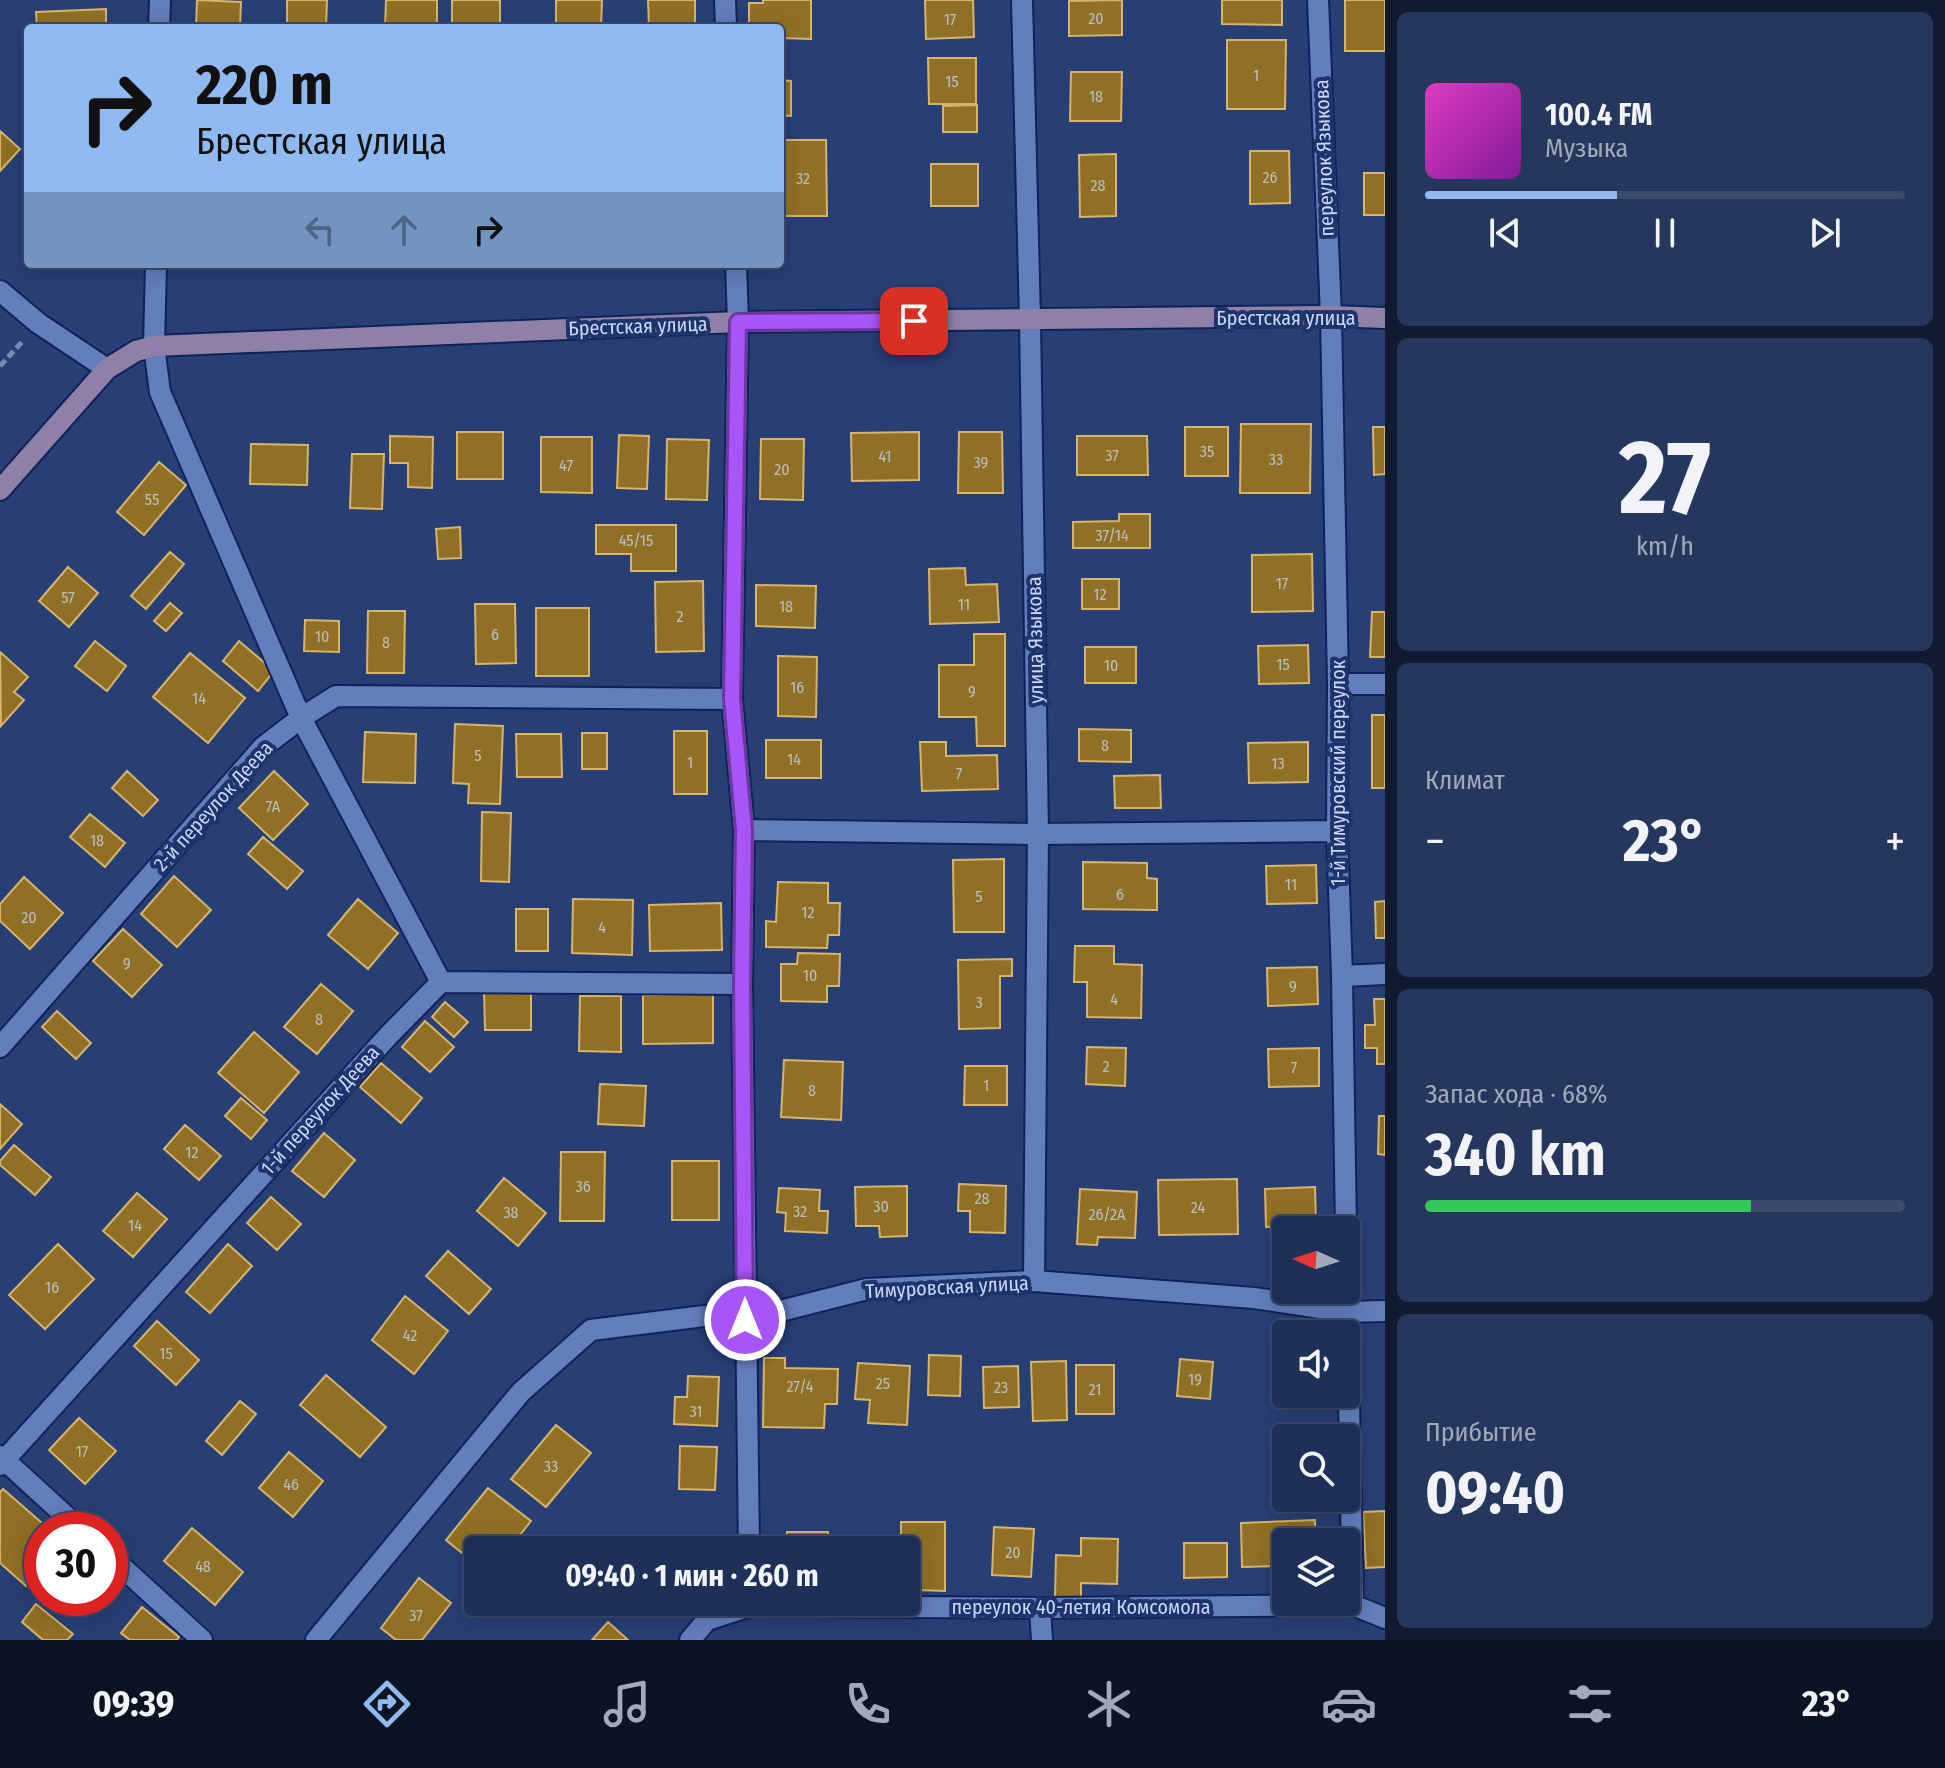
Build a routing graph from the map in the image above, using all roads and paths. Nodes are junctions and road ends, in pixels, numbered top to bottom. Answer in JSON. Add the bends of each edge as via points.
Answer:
{"nodes":[{"id":1,"x":160,"y":0,"type":"edge"},
{"id":2,"x":725,"y":0,"type":"edge"},
{"id":3,"x":1022,"y":0,"type":"edge"},
{"id":4,"x":1318,"y":0,"type":"edge"},
{"id":5,"x":159,"y":24,"type":"edge"},
{"id":6,"x":726,"y":24,"type":"edge"},
{"id":7,"x":156,"y":268,"type":"edge"},
{"id":8,"x":736,"y":268,"type":"edge"},
{"id":9,"x":0,"y":291,"type":"edge"},
{"id":10,"x":1331,"y":316,"type":"junction"},
{"id":11,"x":1385,"y":318,"type":"edge"},
{"id":12,"x":1030,"y":320,"type":"junction"},
{"id":13,"x":738,"y":322,"type":"junction"},
{"id":14,"x":38,"y":323,"type":"junction"},
{"id":15,"x":154,"y":346,"type":"junction"},
{"id":16,"x":0,"y":366,"type":"edge"},
{"id":17,"x":107,"y":369,"type":"junction"},
{"id":18,"x":0,"y":490,"type":"edge"},
{"id":19,"x":1338,"y":684,"type":"junction"},
{"id":20,"x":1385,"y":684,"type":"edge"},
{"id":21,"x":732,"y":699,"type":"junction"},
{"id":22,"x":301,"y":718,"type":"junction"},
{"id":23,"x":744,"y":830,"type":"junction"},
{"id":24,"x":1337,"y":831,"type":"junction"},
{"id":25,"x":1038,"y":834,"type":"junction"},
{"id":26,"x":1385,"y":974,"type":"edge"},
{"id":27,"x":1342,"y":976,"type":"junction"},
{"id":28,"x":441,"y":982,"type":"junction"},
{"id":29,"x":742,"y":984,"type":"junction"},
{"id":30,"x":0,"y":1047,"type":"edge"},
{"id":31,"x":1346,"y":1216,"type":"edge"},
{"id":32,"x":1034,"y":1281,"type":"junction"},
{"id":33,"x":1347,"y":1304,"type":"edge"},
{"id":34,"x":1385,"y":1311,"type":"edge"},
{"id":35,"x":1347,"y":1312,"type":"junction"},
{"id":36,"x":745,"y":1320,"type":"junction"},
{"id":37,"x":1,"y":1461,"type":"edge"},
{"id":38,"x":60,"y":1512,"type":"edge"},
{"id":39,"x":1351,"y":1528,"type":"edge"},
{"id":40,"x":749,"y":1536,"type":"edge"},
{"id":41,"x":128,"y":1572,"type":"edge"},
{"id":42,"x":920,"y":1606,"type":"edge"},
{"id":43,"x":1272,"y":1606,"type":"edge"},
{"id":44,"x":1040,"y":1608,"type":"junction"},
{"id":45,"x":1360,"y":1608,"type":"edge"},
{"id":46,"x":718,"y":1616,"type":"edge"},
{"id":47,"x":1385,"y":1618,"type":"edge"},
{"id":48,"x":202,"y":1640,"type":"edge"},
{"id":49,"x":316,"y":1640,"type":"edge"},
{"id":50,"x":690,"y":1640,"type":"edge"},
{"id":51,"x":1042,"y":1640,"type":"edge"}],
"edges":[{"from":1,"to":5,"type":"street"},
{"from":2,"to":6,"type":"street"},
{"from":3,"to":12,"type":"street","name":"улица Языкова"},
{"from":4,"to":10,"type":"street","name":"переулок Языкова"},
{"from":7,"to":15,"type":"street"},
{"from":8,"to":13,"type":"street"},
{"from":9,"to":14,"type":"street"},
{"from":10,"to":11,"type":"street","name":"Брестская улица"},
{"from":10,"to":12,"type":"street","name":"Брестская улица"},
{"from":10,"to":19,"type":"street","name":"1-й Тимуровский переулок"},
{"from":12,"to":13,"type":"street","name":"Брестская улица"},
{"from":12,"to":25,"type":"street","name":"улица Языкова"},
{"from":13,"to":15,"type":"street","name":"Брестская улица"},
{"from":13,"to":21,"type":"street"},
{"from":14,"to":16,"type":"path"},
{"from":14,"to":17,"type":"street"},
{"from":15,"to":17,"type":"street","name":"Брестская улица"},
{"from":15,"to":22,"type":"street","via":[[160,392]]},
{"from":17,"to":18,"type":"street","name":"Брестская улица"},
{"from":19,"to":20,"type":"street"},
{"from":19,"to":24,"type":"street","name":"1-й Тимуровский переулок"},
{"from":21,"to":22,"type":"street","name":"2-й переулок Деева","via":[[336,696]]},
{"from":21,"to":23,"type":"street"},
{"from":22,"to":28,"type":"street"},
{"from":22,"to":30,"type":"street","name":"2-й переулок Деева","via":[[263,747]]},
{"from":23,"to":25,"type":"street"},
{"from":23,"to":29,"type":"street"},
{"from":24,"to":25,"type":"street"},
{"from":24,"to":27,"type":"street","name":"1-й Тимуровский переулок"},
{"from":25,"to":32,"type":"street","name":"улица Языкова"},
{"from":26,"to":27,"type":"street"},
{"from":27,"to":31,"type":"street","name":"1-й Тимуровский переулок"},
{"from":28,"to":29,"type":"street"},
{"from":28,"to":37,"type":"street","name":"1-й переулок Деева"},
{"from":29,"to":36,"type":"street"},
{"from":32,"to":35,"type":"street","name":"Тимуровская улица","via":[[1254,1298]]},
{"from":32,"to":36,"type":"street","name":"Тимуровская улица","via":[[867,1289]]},
{"from":33,"to":35,"type":"street"},
{"from":34,"to":35,"type":"street","name":"Тимуровская улица"},
{"from":35,"to":39,"type":"street"},
{"from":36,"to":40,"type":"street"},
{"from":36,"to":49,"type":"street","name":"Тимуровская улица","via":[[704,1316],[591,1330],[521,1392]]},
{"from":37,"to":38,"type":"street"},
{"from":41,"to":48,"type":"street"},
{"from":42,"to":44,"type":"street","name":"переулок 40-летия Комсомола"},
{"from":43,"to":44,"type":"street","name":"переулок 40-летия Комсомола"},
{"from":44,"to":51,"type":"street"},
{"from":45,"to":47,"type":"street","name":"переулок 40-летия Комсомола"},
{"from":46,"to":50,"type":"street","name":"переулок 40-летия Комсомола","via":[[707,1620]]}]}
